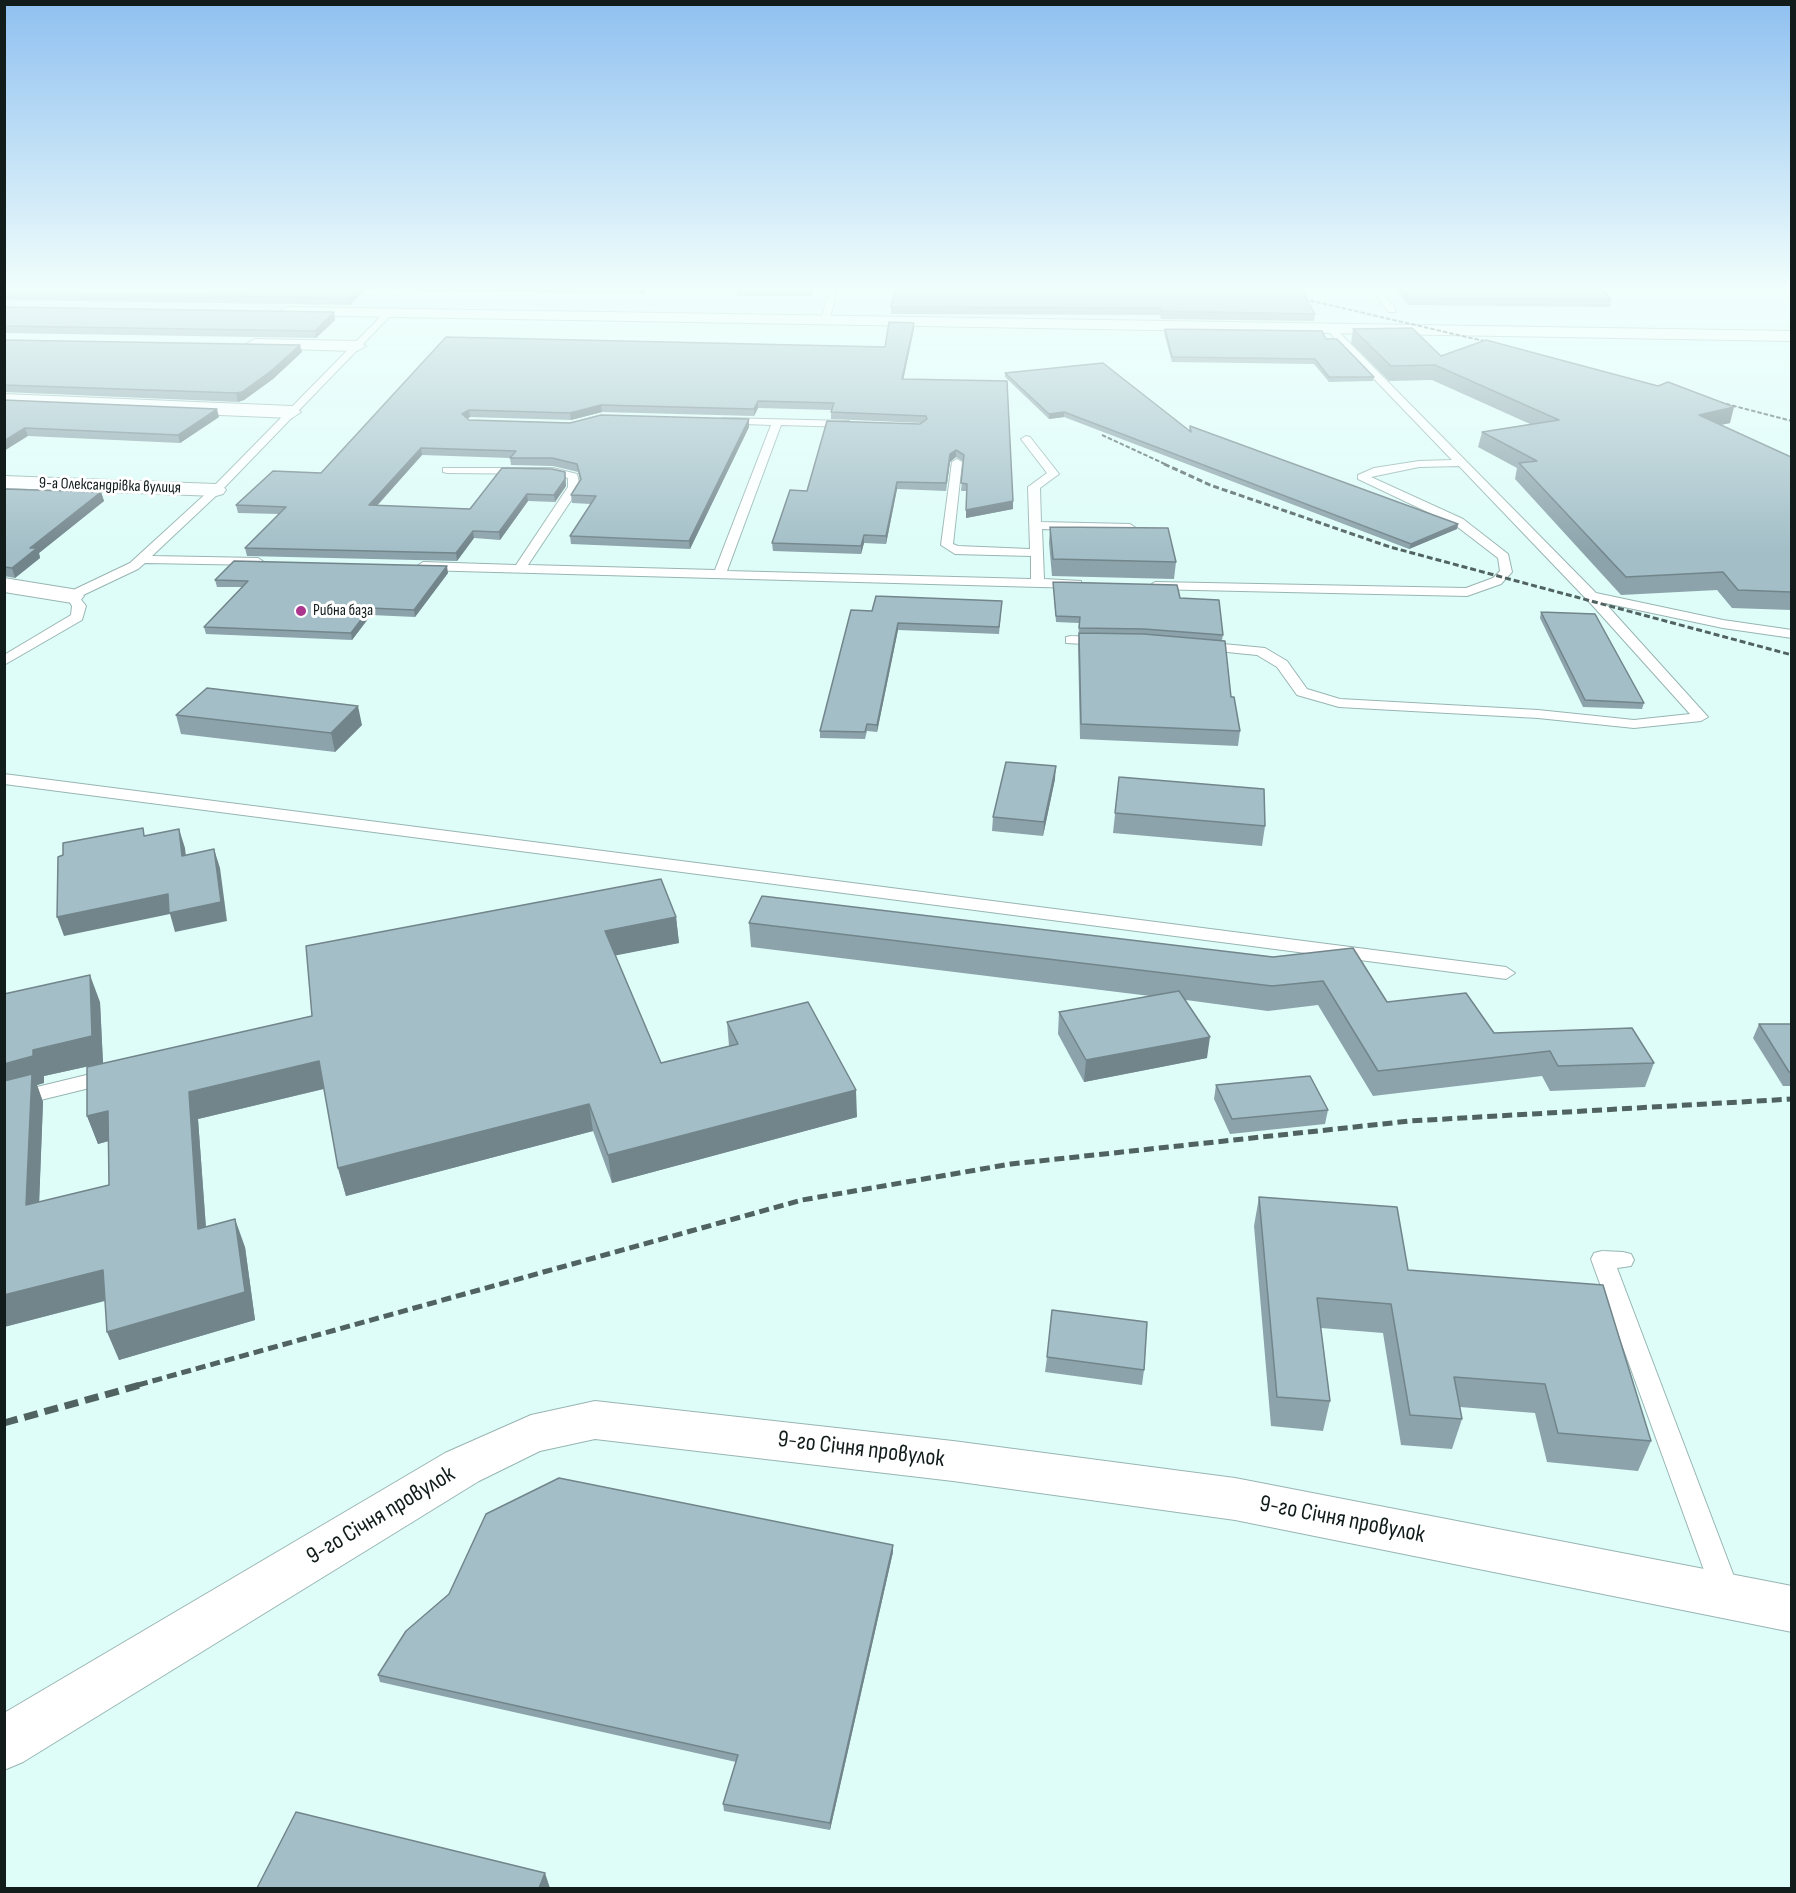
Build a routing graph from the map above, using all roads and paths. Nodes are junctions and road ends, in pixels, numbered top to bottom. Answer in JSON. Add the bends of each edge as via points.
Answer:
{"nodes":[{"id":1,"x":327,"y":376,"type":"edge"},
{"id":2,"x":1377,"y":376,"type":"edge"},
{"id":3,"x":4,"y":400,"type":"edge"},
{"id":4,"x":292,"y":412,"type":"junction"},
{"id":5,"x":707,"y":420,"type":"edge"},
{"id":6,"x":777,"y":423,"type":"junction"},
{"id":7,"x":861,"y":425,"type":"edge"},
{"id":8,"x":1026,"y":439,"type":"dead end"},
{"id":9,"x":957,"y":462,"type":"edge"},
{"id":10,"x":1462,"y":463,"type":"junction"},
{"id":11,"x":447,"y":470,"type":"dead end"},
{"id":12,"x":4,"y":482,"type":"edge"},
{"id":13,"x":216,"y":490,"type":"junction"},
{"id":14,"x":1036,"y":525,"type":"junction"},
{"id":15,"x":1138,"y":528,"type":"edge"},
{"id":16,"x":1037,"y":553,"type":"junction"},
{"id":17,"x":142,"y":559,"type":"junction"},
{"id":18,"x":272,"y":562,"type":"edge"},
{"id":19,"x":413,"y":566,"type":"edge"},
{"id":20,"x":519,"y":569,"type":"junction"},
{"id":21,"x":719,"y":574,"type":"junction"},
{"id":22,"x":1038,"y":583,"type":"junction"},
{"id":23,"x":1090,"y":584,"type":"edge"},
{"id":24,"x":4,"y":585,"type":"edge"},
{"id":25,"x":1137,"y":585,"type":"edge"},
{"id":26,"x":72,"y":596,"type":"junction"},
{"id":27,"x":1590,"y":596,"type":"junction"},
{"id":28,"x":1791,"y":634,"type":"edge"},
{"id":29,"x":1071,"y":640,"type":"dead end"},
{"id":30,"x":1122,"y":641,"type":"edge"},
{"id":31,"x":1190,"y":645,"type":"edge"},
{"id":32,"x":4,"y":662,"type":"edge"},
{"id":33,"x":4,"y":779,"type":"edge"},
{"id":34,"x":1506,"y":973,"type":"dead end"},
{"id":35,"x":128,"y":1072,"type":"edge"},
{"id":36,"x":4,"y":1102,"type":"edge"},
{"id":37,"x":1623,"y":1260,"type":"dead end"},
{"id":38,"x":1728,"y":1595,"type":"junction"},
{"id":39,"x":1791,"y":1609,"type":"edge"},
{"id":40,"x":4,"y":1743,"type":"edge"}],
"edges":[{"from":1,"to":4,"type":"lane"},
{"from":2,"to":10,"type":"lane"},
{"from":3,"to":4,"type":"main road"},
{"from":4,"to":13,"type":"lane"},
{"from":5,"to":6,"type":"lane"},
{"from":6,"to":7,"type":"lane"},
{"from":6,"to":21,"type":"lane"},
{"from":8,"to":14,"type":"lane","via":[[1053,474],[1034,487]]},
{"from":9,"to":16,"type":"lane","via":[[947,545],[955,550]]},
{"from":10,"to":25,"type":"lane","via":[[1419,464],[1374,471],[1362,477],[1459,522],[1504,557],[1506,572],[1487,585],[1467,592]]},
{"from":10,"to":27,"type":"lane"},
{"from":11,"to":20,"type":"lane","via":[[553,471],[573,476],[574,487]]},
{"from":12,"to":13,"type":"main road","name":"9-а Олександрівка вулиця"},
{"from":13,"to":17,"type":"lane"},
{"from":14,"to":15,"type":"lane"},
{"from":14,"to":16,"type":"lane"},
{"from":16,"to":22,"type":"lane"},
{"from":17,"to":18,"type":"lane"},
{"from":17,"to":26,"type":"lane"},
{"from":19,"to":20,"type":"lane"},
{"from":20,"to":21,"type":"lane"},
{"from":21,"to":22,"type":"lane"},
{"from":22,"to":23,"type":"lane"},
{"from":24,"to":26,"type":"main road"},
{"from":26,"to":32,"type":"lane","via":[[79,606],[77,617]]},
{"from":27,"to":28,"type":"lane"},
{"from":27,"to":31,"type":"lane","via":[[1701,717],[1634,724],[1539,714],[1339,704],[1302,692],[1282,664],[1260,651]]},
{"from":29,"to":30,"type":"lane"},
{"from":33,"to":34,"type":"lane"},
{"from":35,"to":36,"type":"lane"},
{"from":37,"to":38,"type":"lane","via":[[1602,1259]]},
{"from":38,"to":39,"type":"main road","name":"9-го Січня провулок"},
{"from":38,"to":40,"type":"main road","name":"9-го Січня провулок","via":[[1235,1499],[953,1461],[595,1420],[531,1434],[462,1467]]}]}
